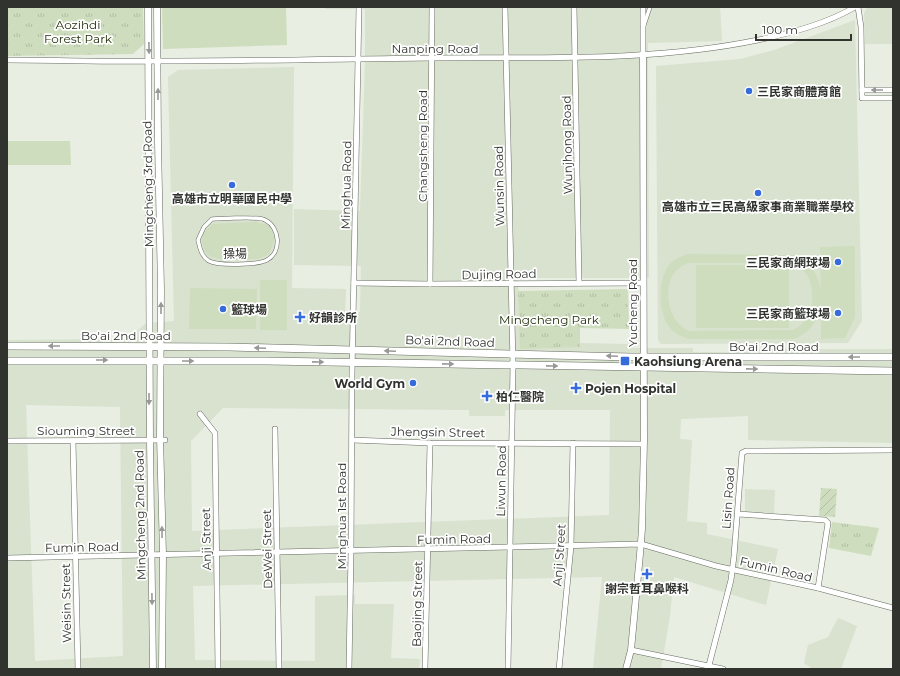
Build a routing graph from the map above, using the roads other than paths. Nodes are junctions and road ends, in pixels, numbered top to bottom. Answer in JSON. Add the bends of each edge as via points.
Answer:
{"nodes":[{"id":1,"x":148,"y":7,"type":"edge"},
{"id":2,"x":157,"y":7,"type":"edge"},
{"id":3,"x":359,"y":7,"type":"edge"},
{"id":4,"x":432,"y":7,"type":"edge"},
{"id":5,"x":505,"y":7,"type":"edge"},
{"id":6,"x":574,"y":7,"type":"edge"},
{"id":7,"x":643,"y":7,"type":"edge"},
{"id":8,"x":650,"y":7,"type":"edge"},
{"id":9,"x":857,"y":7,"type":"edge"},
{"id":10,"x":157,"y":23,"type":"junction"},
{"id":11,"x":148,"y":24,"type":"junction"},
{"id":12,"x":643,"y":27,"type":"junction"},
{"id":13,"x":643,"y":54,"type":"junction"},
{"id":14,"x":433,"y":58,"type":"junction"},
{"id":15,"x":506,"y":58,"type":"junction"},
{"id":16,"x":575,"y":58,"type":"junction"},
{"id":17,"x":358,"y":59,"type":"junction"},
{"id":18,"x":7,"y":60,"type":"edge"},
{"id":19,"x":149,"y":61,"type":"junction"},
{"id":20,"x":158,"y":61,"type":"junction"},
{"id":21,"x":862,"y":90,"type":"junction"},
{"id":22,"x":893,"y":90,"type":"edge"},
{"id":23,"x":893,"y":98,"type":"edge"},
{"id":24,"x":278,"y":238,"type":"joint"},
{"id":25,"x":354,"y":283,"type":"junction"},
{"id":26,"x":580,"y":283,"type":"junction"},
{"id":27,"x":643,"y":283,"type":"junction"},
{"id":28,"x":430,"y":284,"type":"junction"},
{"id":29,"x":512,"y":284,"type":"junction"},
{"id":30,"x":7,"y":346,"type":"edge"},
{"id":31,"x":149,"y":346,"type":"junction"},
{"id":32,"x":161,"y":346,"type":"junction"},
{"id":33,"x":353,"y":349,"type":"junction"},
{"id":34,"x":513,"y":354,"type":"junction"},
{"id":35,"x":643,"y":357,"type":"junction"},
{"id":36,"x":893,"y":357,"type":"edge"},
{"id":37,"x":149,"y":360,"type":"junction"},
{"id":38,"x":161,"y":360,"type":"junction"},
{"id":39,"x":7,"y":361,"type":"edge"},
{"id":40,"x":352,"y":363,"type":"junction"},
{"id":41,"x":513,"y":365,"type":"junction"},
{"id":42,"x":643,"y":368,"type":"junction"},
{"id":43,"x":893,"y":371,"type":"edge"},
{"id":44,"x":200,"y":414,"type":"dead end"},
{"id":45,"x":275,"y":429,"type":"dead end"},
{"id":46,"x":150,"y":440,"type":"junction"},
{"id":47,"x":163,"y":440,"type":"junction"},
{"id":48,"x":352,"y":440,"type":"junction"},
{"id":49,"x":7,"y":441,"type":"edge"},
{"id":50,"x":73,"y":441,"type":"junction"},
{"id":51,"x":430,"y":443,"type":"junction"},
{"id":52,"x":512,"y":443,"type":"junction"},
{"id":53,"x":573,"y":443,"type":"junction"},
{"id":54,"x":644,"y":444,"type":"junction"},
{"id":55,"x":893,"y":450,"type":"edge"},
{"id":56,"x":738,"y":514,"type":"junction"},
{"id":57,"x":641,"y":544,"type":"junction"},
{"id":58,"x":571,"y":546,"type":"junction"},
{"id":59,"x":509,"y":547,"type":"junction"},
{"id":60,"x":428,"y":549,"type":"junction"},
{"id":61,"x":351,"y":551,"type":"junction"},
{"id":62,"x":277,"y":553,"type":"junction"},
{"id":63,"x":216,"y":554,"type":"junction"},
{"id":64,"x":163,"y":555,"type":"junction"},
{"id":65,"x":151,"y":556,"type":"junction"},
{"id":66,"x":75,"y":557,"type":"junction"},
{"id":67,"x":7,"y":558,"type":"edge"},
{"id":68,"x":732,"y":569,"type":"junction"},
{"id":69,"x":818,"y":588,"type":"junction"},
{"id":70,"x":893,"y":608,"type":"edge"},
{"id":71,"x":631,"y":650,"type":"junction"},
{"id":72,"x":709,"y":667,"type":"edge"},
{"id":73,"x":78,"y":669,"type":"edge"},
{"id":74,"x":153,"y":669,"type":"edge"},
{"id":75,"x":162,"y":669,"type":"edge"},
{"id":76,"x":218,"y":669,"type":"edge"},
{"id":77,"x":279,"y":669,"type":"edge"},
{"id":78,"x":349,"y":669,"type":"edge"},
{"id":79,"x":425,"y":669,"type":"edge"},
{"id":80,"x":508,"y":669,"type":"edge"},
{"id":81,"x":559,"y":669,"type":"edge"},
{"id":82,"x":626,"y":669,"type":"edge"},
{"id":83,"x":723,"y":669,"type":"edge"}],
"edges":[{"from":1,"to":11,"type":"street","name":"Mingcheng 3rd Road"},
{"from":2,"to":10,"type":"street","name":"Mingcheng 3rd Road"},
{"from":3,"to":17,"type":"street","name":"Minghua Road"},
{"from":4,"to":14,"type":"street","name":"Changsheng Road"},
{"from":5,"to":15,"type":"street","name":"Wunsin Road"},
{"from":6,"to":16,"type":"street","name":"Wunjhong Road"},
{"from":7,"to":12,"type":"street","name":"Yucheng Road"},
{"from":8,"to":12,"type":"street"},
{"from":9,"to":13,"type":"street","name":"Nanping Road","via":[[779,36],[702,50]]},
{"from":9,"to":21,"type":"street","via":[[861,27]]},
{"from":10,"to":11,"type":"street"},
{"from":10,"to":20,"type":"street","name":"Mingcheng 3rd Road"},
{"from":11,"to":19,"type":"street","name":"Mingcheng 3rd Road","one_way":true},
{"from":12,"to":13,"type":"street","name":"Yucheng Road"},
{"from":13,"to":16,"type":"street","name":"Nanping Road"},
{"from":13,"to":27,"type":"street","name":"Yucheng Road"},
{"from":14,"to":15,"type":"street","name":"Nanping Road"},
{"from":14,"to":17,"type":"street","name":"Nanping Road"},
{"from":14,"to":28,"type":"street","name":"Changsheng Road"},
{"from":15,"to":16,"type":"street","name":"Nanping Road"},
{"from":15,"to":29,"type":"street","name":"Wunsin Road"},
{"from":16,"to":26,"type":"street","name":"Wunjhong Road"},
{"from":17,"to":20,"type":"street","name":"Nanping Road"},
{"from":17,"to":25,"type":"street","name":"Minghua Road"},
{"from":18,"to":19,"type":"street","name":"Nanping Road"},
{"from":19,"to":20,"type":"street","name":"Nanping Road"},
{"from":19,"to":31,"type":"street","name":"Mingcheng 3rd Road"},
{"from":32,"to":20,"type":"street","name":"Mingcheng 3rd Road","one_way":true},
{"from":22,"to":21,"type":"street","one_way":true},
{"from":21,"to":23,"type":"street","via":[[862,98]]},
{"from":24,"to":24,"type":"street","name":"操場","via":[[274,227],[265,219],[235,218],[212,219],[204,227],[198,240],[202,255],[210,261],[240,264],[268,260],[275,250]]},
{"from":25,"to":28,"type":"street","name":"Dujing Road"},
{"from":25,"to":33,"type":"street","name":"Minghua Road"},
{"from":26,"to":27,"type":"street","name":"Dujing Road"},
{"from":26,"to":29,"type":"street","name":"Dujing Road"},
{"from":27,"to":35,"type":"street","name":"Yucheng Road"},
{"from":28,"to":29,"type":"street","name":"Dujing Road"},
{"from":29,"to":34,"type":"street","name":"Wunsin Road"},
{"from":31,"to":30,"type":"main road","name":"Bo'ai 2nd Road","one_way":true},
{"from":31,"to":32,"type":"main road","name":"Bo'ai 2nd Road"},
{"from":31,"to":37,"type":"street","name":"Mingcheng 3rd Road"},
{"from":33,"to":32,"type":"main road","name":"Bo'ai 2nd Road","one_way":true},
{"from":32,"to":38,"type":"street","name":"Mingcheng 3rd Road"},
{"from":34,"to":33,"type":"main road","name":"Bo'ai 2nd Road","one_way":true},
{"from":33,"to":40,"type":"street","name":"Minghua Road"},
{"from":35,"to":34,"type":"main road","name":"Bo'ai 2nd Road","one_way":true},
{"from":34,"to":41,"type":"street","name":"Wunsin Road"},
{"from":36,"to":35,"type":"main road","name":"Bo'ai 2nd Road","one_way":true},
{"from":35,"to":42,"type":"street","name":"Yucheng Road"},
{"from":37,"to":38,"type":"main road","name":"Bo'ai 2nd Road"},
{"from":39,"to":37,"type":"main road","name":"Bo'ai 2nd Road","one_way":true},
{"from":37,"to":46,"type":"street","name":"Mingcheng 2nd Road","one_way":true},
{"from":38,"to":40,"type":"main road","name":"Bo'ai 2nd Road","one_way":true},
{"from":38,"to":47,"type":"street","name":"Mingcheng 2nd Road"},
{"from":40,"to":41,"type":"main road","name":"Bo'ai 2nd Road","one_way":true},
{"from":40,"to":48,"type":"street","name":"Minghua 1st Road"},
{"from":41,"to":42,"type":"main road","name":"Bo'ai 2nd Road","one_way":true},
{"from":41,"to":52,"type":"street","name":"Liwun Road"},
{"from":42,"to":43,"type":"main road","name":"Bo'ai 2nd Road","one_way":true},
{"from":42,"to":54,"type":"street","name":"Yucheng Road"},
{"from":44,"to":63,"type":"street","name":"Anji Street","via":[[215,433]]},
{"from":45,"to":62,"type":"street","name":"DeWei Street"},
{"from":46,"to":47,"type":"street","name":"Siouming Street"},
{"from":46,"to":50,"type":"street","name":"Siouming Street"},
{"from":46,"to":65,"type":"street","name":"Mingcheng 2nd Road"},
{"from":64,"to":47,"type":"street","name":"Mingcheng 2nd Road","one_way":true},
{"from":48,"to":51,"type":"street","name":"Jhengsin Street"},
{"from":48,"to":61,"type":"street","name":"Minghua 1st Road"},
{"from":49,"to":50,"type":"street","name":"Siouming Street"},
{"from":50,"to":66,"type":"street","name":"Weisin Street"},
{"from":51,"to":52,"type":"street","name":"Jhengsin Street"},
{"from":51,"to":60,"type":"street","name":"Baojing Street"},
{"from":52,"to":53,"type":"street","name":"Jhengsin Street"},
{"from":52,"to":59,"type":"street","name":"Liwun Road"},
{"from":53,"to":54,"type":"street","name":"Jhengsin Street"},
{"from":53,"to":58,"type":"street","name":"Anji Street"},
{"from":54,"to":57,"type":"street","name":"Yucheng Road"},
{"from":55,"to":56,"type":"street","name":"Lisin Road","via":[[746,451],[742,453]]},
{"from":56,"to":68,"type":"street","name":"Lisin Road"},
{"from":56,"to":69,"type":"street","via":[[826,520],[828,523]]},
{"from":57,"to":58,"type":"street","name":"Fumin Road"},
{"from":57,"to":68,"type":"street","name":"Fumin Road"},
{"from":57,"to":71,"type":"street","name":"Yucheng Road"},
{"from":58,"to":59,"type":"street","name":"Fumin Road"},
{"from":58,"to":81,"type":"street","name":"Anji Street"},
{"from":59,"to":60,"type":"street","name":"Fumin Road"},
{"from":59,"to":80,"type":"street","name":"Liwun Road"},
{"from":60,"to":61,"type":"street","name":"Fumin Road"},
{"from":60,"to":79,"type":"street","name":"Baojing Street"},
{"from":61,"to":62,"type":"street","name":"Fumin Road"},
{"from":61,"to":78,"type":"street","name":"Minghua 1st Road"},
{"from":62,"to":63,"type":"street","name":"Fumin Road"},
{"from":62,"to":77,"type":"street","name":"DeWei Street"},
{"from":63,"to":64,"type":"street","name":"Fumin Road"},
{"from":63,"to":76,"type":"street","name":"Anji Street"},
{"from":64,"to":65,"type":"street","name":"Fumin Road"},
{"from":64,"to":75,"type":"street","name":"Mingcheng 2nd Road"},
{"from":65,"to":66,"type":"street","name":"Fumin Road"},
{"from":65,"to":74,"type":"street","name":"Mingcheng 2nd Road","one_way":true},
{"from":66,"to":67,"type":"street","name":"Fumin Road"},
{"from":66,"to":73,"type":"street","name":"Weisin Street"},
{"from":68,"to":69,"type":"street","name":"Fumin Road"},
{"from":68,"to":72,"type":"street","name":"Lisin Road"},
{"from":69,"to":70,"type":"street","name":"Fumin Road"},
{"from":71,"to":72,"type":"street"},
{"from":71,"to":82,"type":"street","name":"Yucheng Road"},
{"from":72,"to":83,"type":"street"}]}
